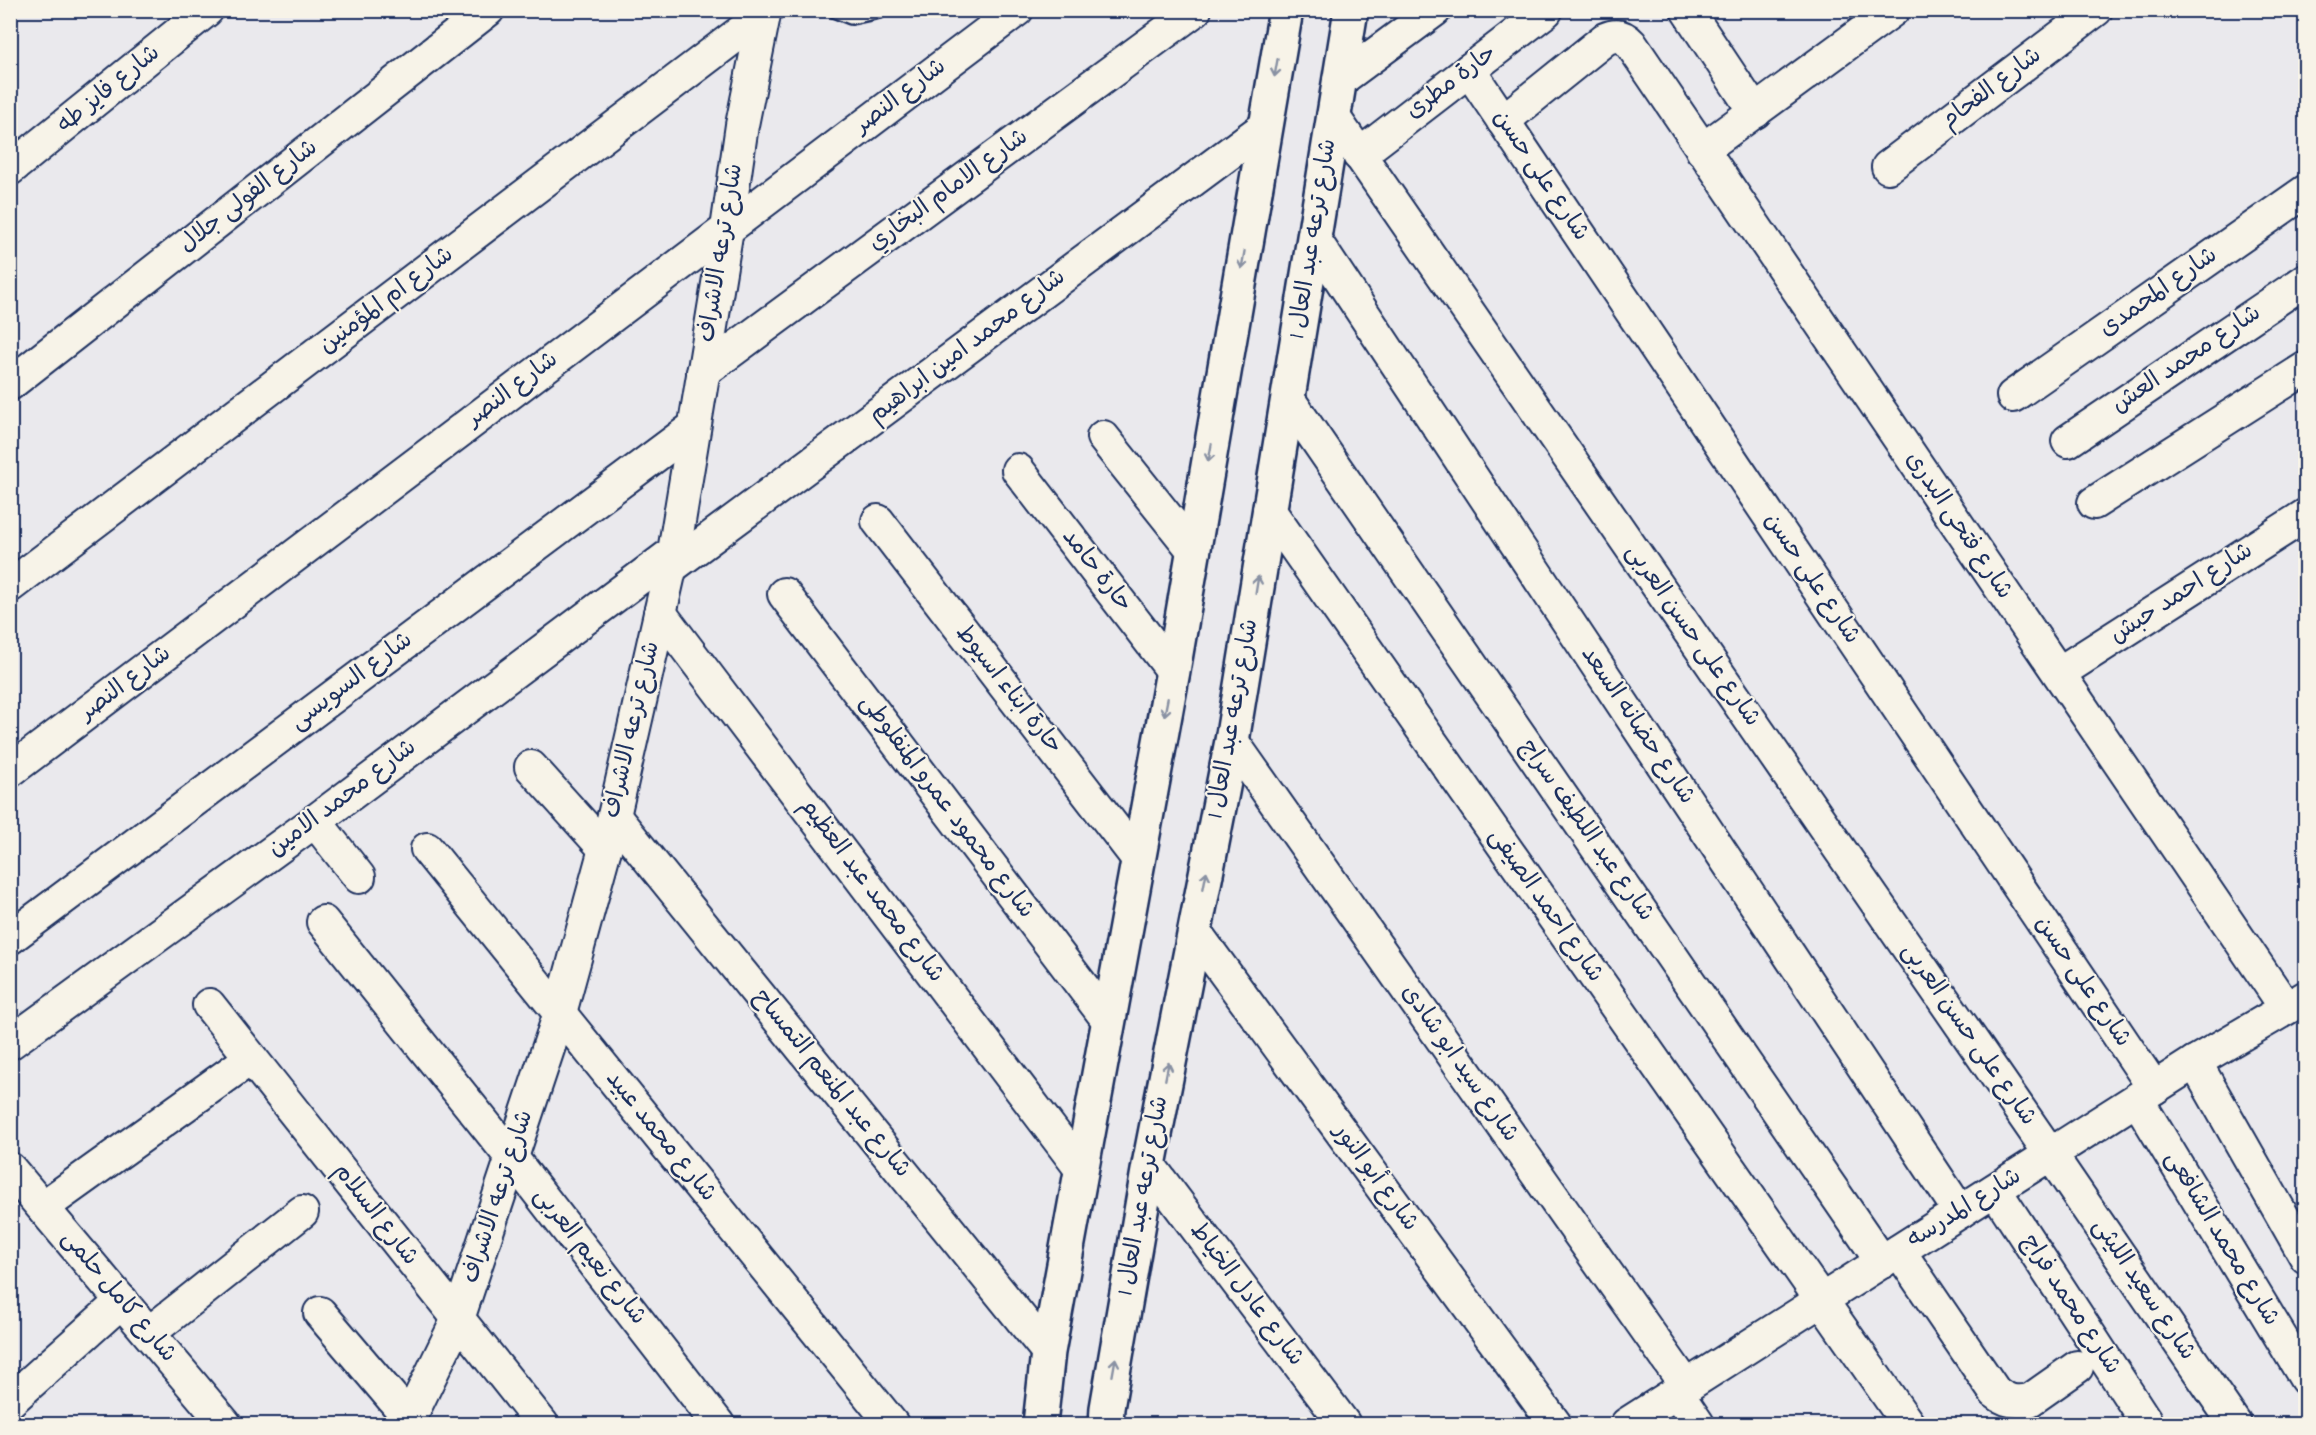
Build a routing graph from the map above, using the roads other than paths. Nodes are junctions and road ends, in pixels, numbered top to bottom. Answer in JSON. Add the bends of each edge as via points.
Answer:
{"nodes":[{"id":1,"x":207,"y":10,"type":"edge"},
{"id":2,"x":488,"y":10,"type":"edge"},
{"id":3,"x":836,"y":10,"type":"edge"},
{"id":4,"x":879,"y":10,"type":"edge"},
{"id":5,"x":1017,"y":10,"type":"edge"},
{"id":6,"x":1196,"y":10,"type":"edge"},
{"id":7,"x":1286,"y":10,"type":"edge"},
{"id":8,"x":1351,"y":10,"type":"edge"},
{"id":9,"x":1435,"y":10,"type":"edge"},
{"id":10,"x":1687,"y":10,"type":"edge"},
{"id":11,"x":1893,"y":10,"type":"edge"},
{"id":12,"x":2096,"y":10,"type":"edge"},
{"id":13,"x":1546,"y":11,"type":"edge"},
{"id":14,"x":764,"y":13,"type":"edge"},
{"id":15,"x":1469,"y":70,"type":"junction"},
{"id":16,"x":1339,"y":81,"type":"junction"},
{"id":17,"x":1755,"y":112,"type":"junction"},
{"id":18,"x":1333,"y":116,"type":"junction"},
{"id":19,"x":1503,"y":121,"type":"junction"},
{"id":20,"x":1266,"y":126,"type":"junction"},
{"id":21,"x":1702,"y":150,"type":"junction"},
{"id":22,"x":1359,"y":155,"type":"junction"},
{"id":23,"x":1888,"y":166,"type":"dead end"},
{"id":24,"x":10,"y":169,"type":"edge"},
{"id":25,"x":2306,"y":191,"type":"edge"},
{"id":26,"x":727,"y":228,"type":"junction"},
{"id":27,"x":1314,"y":239,"type":"junction"},
{"id":28,"x":2306,"y":280,"type":"edge"},
{"id":29,"x":2306,"y":368,"type":"edge"},
{"id":30,"x":703,"y":372,"type":"junction"},
{"id":31,"x":10,"y":384,"type":"edge"},
{"id":32,"x":2013,"y":396,"type":"dead end"},
{"id":33,"x":1289,"y":400,"type":"junction"},
{"id":34,"x":694,"y":427,"type":"junction"},
{"id":35,"x":1103,"y":437,"type":"dead end"},
{"id":36,"x":2068,"y":441,"type":"dead end"},
{"id":37,"x":1018,"y":470,"type":"dead end"},
{"id":38,"x":2094,"y":503,"type":"dead end"},
{"id":39,"x":1269,"y":510,"type":"junction"},
{"id":40,"x":2306,"y":515,"type":"edge"},
{"id":41,"x":878,"y":521,"type":"dead end"},
{"id":42,"x":1194,"y":551,"type":"junction"},
{"id":43,"x":672,"y":560,"type":"junction"},
{"id":44,"x":10,"y":586,"type":"edge"},
{"id":45,"x":784,"y":594,"type":"dead end"},
{"id":46,"x":660,"y":613,"type":"junction"},
{"id":47,"x":1173,"y":671,"type":"junction"},
{"id":48,"x":2059,"y":673,"type":"junction"},
{"id":49,"x":1232,"y":741,"type":"junction"},
{"id":50,"x":531,"y":768,"type":"dead end"},
{"id":51,"x":10,"y":771,"type":"edge"},
{"id":52,"x":614,"y":816,"type":"junction"},
{"id":53,"x":315,"y":821,"type":"junction"},
{"id":54,"x":427,"y":849,"type":"dead end"},
{"id":55,"x":605,"y":849,"type":"junction"},
{"id":56,"x":1138,"y":860,"type":"junction"},
{"id":57,"x":359,"y":877,"type":"dead end"},
{"id":58,"x":323,"y":922,"type":"dead end"},
{"id":59,"x":1195,"y":932,"type":"junction"},
{"id":60,"x":10,"y":938,"type":"edge"},
{"id":61,"x":2296,"y":1003,"type":"edge"},
{"id":62,"x":209,"y":1005,"type":"dead end"},
{"id":63,"x":560,"y":1013,"type":"junction"},
{"id":64,"x":1108,"y":1020,"type":"junction"},
{"id":65,"x":10,"y":1043,"type":"edge"},
{"id":66,"x":251,"y":1058,"type":"junction"},
{"id":67,"x":2195,"y":1062,"type":"junction"},
{"id":68,"x":2145,"y":1094,"type":"junction"},
{"id":69,"x":2051,"y":1155,"type":"junction"},
{"id":70,"x":512,"y":1158,"type":"junction"},
{"id":71,"x":1149,"y":1165,"type":"junction"},
{"id":72,"x":10,"y":1169,"type":"edge"},
{"id":73,"x":1082,"y":1169,"type":"junction"},
{"id":74,"x":1995,"y":1190,"type":"junction"},
{"id":75,"x":43,"y":1207,"type":"junction"},
{"id":76,"x":302,"y":1212,"type":"dead end"},
{"id":77,"x":1960,"y":1212,"type":"junction"},
{"id":78,"x":1891,"y":1256,"type":"junction"},
{"id":79,"x":2306,"y":1257,"type":"edge"},
{"id":80,"x":122,"y":1301,"type":"junction"},
{"id":81,"x":1821,"y":1301,"type":"junction"},
{"id":82,"x":320,"y":1313,"type":"dead end"},
{"id":83,"x":458,"y":1319,"type":"junction"},
{"id":84,"x":149,"y":1334,"type":"junction"},
{"id":85,"x":1048,"y":1352,"type":"junction"},
{"id":86,"x":2077,"y":1367,"type":"dead end"},
{"id":87,"x":2306,"y":1379,"type":"edge"},
{"id":88,"x":1682,"y":1390,"type":"junction"},
{"id":89,"x":13,"y":1395,"type":"edge"},
{"id":90,"x":2145,"y":1420,"type":"dead end"},
{"id":91,"x":408,"y":1422,"type":"edge"},
{"id":92,"x":221,"y":1423,"type":"edge"},
{"id":93,"x":542,"y":1425,"type":"edge"},
{"id":94,"x":718,"y":1425,"type":"edge"},
{"id":95,"x":892,"y":1425,"type":"edge"},
{"id":96,"x":1040,"y":1425,"type":"edge"},
{"id":97,"x":1106,"y":1425,"type":"edge"},
{"id":98,"x":1344,"y":1425,"type":"edge"},
{"id":99,"x":1555,"y":1425,"type":"edge"},
{"id":100,"x":1628,"y":1425,"type":"edge"},
{"id":101,"x":1698,"y":1425,"type":"edge"},
{"id":102,"x":1908,"y":1425,"type":"edge"},
{"id":103,"x":2235,"y":1425,"type":"edge"}],
"edges":[{"from":1,"to":24,"type":"street","name":"شارع فايز طه"},
{"from":2,"to":31,"type":"street","name":"شارع الفولى جلال"},
{"from":3,"to":4,"type":"lane","via":[[850,16]]},
{"from":5,"to":26,"type":"street","name":"شارع النصر"},
{"from":6,"to":30,"type":"street","name":"شارع الامام البخاري"},
{"from":7,"to":20,"type":"street","one_way":true},
{"from":8,"to":16,"type":"street","name":"شارع ترعه عبد العال 1"},
{"from":9,"to":16,"type":"street"},
{"from":10,"to":17,"type":"street"},
{"from":11,"to":17,"type":"street"},
{"from":12,"to":23,"type":"street","name":"شارع الفحام"},
{"from":13,"to":15,"type":"street","name":"حارة مطرى"},
{"from":14,"to":26,"type":"street","name":"شارع ترعه الاشراف"},
{"from":14,"to":44,"type":"street","name":"شارع ام المؤمنين"},
{"from":15,"to":19,"type":"street","name":"شارع على حسن"},
{"from":15,"to":22,"type":"street","name":"حارة مطرى"},
{"from":16,"to":18,"type":"street","name":"شارع ترعه عبد العال 1"},
{"from":17,"to":21,"type":"street"},
{"from":18,"to":22,"type":"street","name":"شارع على حسن العربى"},
{"from":18,"to":27,"type":"street","name":"شارع ترعه عبد العال 1"},
{"from":19,"to":21,"type":"street","name":"شارع فتحى البدرى","via":[[1605,39],[1617,35],[1631,44]]},
{"from":19,"to":68,"type":"street","name":"شارع على حسن"},
{"from":20,"to":42,"type":"street","one_way":true},
{"from":20,"to":43,"type":"street","name":"شارع محمد امين ابراهيم"},
{"from":21,"to":48,"type":"street","name":"شارع فتحى البدرى"},
{"from":22,"to":69,"type":"street","name":"شارع على حسن العربى"},
{"from":25,"to":32,"type":"street","name":"شارع المحمدى"},
{"from":26,"to":30,"type":"street","name":"شارع ترعه الاشراف"},
{"from":26,"to":51,"type":"street","name":"شارع النصر"},
{"from":27,"to":33,"type":"street","name":"شارع ترعه عبد العال 1"},
{"from":27,"to":77,"type":"street","name":"شارع حضانه السعد"},
{"from":28,"to":36,"type":"street","name":"شارع محمد العش"},
{"from":29,"to":38,"type":"street"},
{"from":30,"to":34,"type":"street","name":"شارع ترعه الاشراف"},
{"from":33,"to":39,"type":"street","name":"شارع ترعه عبد العال 1"},
{"from":33,"to":78,"type":"street","name":"شارع عبد اللطيف سراج"},
{"from":34,"to":43,"type":"street","name":"شارع ترعه الاشراف"},
{"from":34,"to":60,"type":"street","name":"شارع السويسى"},
{"from":35,"to":42,"type":"street"},
{"from":37,"to":47,"type":"street","name":"حارة حامد"},
{"from":49,"to":39,"type":"street","name":"شارع ترعه عبد العال 1","one_way":true},
{"from":39,"to":81,"type":"street","name":"شارع احمد الصيفى"},
{"from":40,"to":48,"type":"street","name":"شارع احمد حبش"},
{"from":41,"to":56,"type":"street","name":"حارة ابناء اسيوط"},
{"from":42,"to":47,"type":"street"},
{"from":43,"to":46,"type":"street","name":"شارع ترعه الاشراف"},
{"from":43,"to":53,"type":"street","name":"شارع محمد الامين"},
{"from":45,"to":64,"type":"street","name":"شارع محمود عمرو المنفلوطى"},
{"from":46,"to":52,"type":"street","name":"شارع ترعه الاشراف"},
{"from":46,"to":73,"type":"street","name":"شارع محمد عبد العظيم"},
{"from":47,"to":56,"type":"street","one_way":true},
{"from":48,"to":61,"type":"street","name":"شارع فتحى البدرى"},
{"from":59,"to":49,"type":"street","name":"شارع ترعه عبد العال 1","one_way":true},
{"from":49,"to":88,"type":"street","name":"شارع سيد ابو شادى"},
{"from":50,"to":55,"type":"street"},
{"from":52,"to":55,"type":"street","name":"شارع ترعه الاشراف"},
{"from":52,"to":85,"type":"street","name":"شارع عبد المنعم التمساح"},
{"from":53,"to":57,"type":"street"},
{"from":53,"to":65,"type":"street","name":"شارع محمد الامين"},
{"from":54,"to":63,"type":"street","name":"شارع محمد عبيد"},
{"from":55,"to":63,"type":"street","name":"شارع ترعه الاشراف"},
{"from":56,"to":64,"type":"street"},
{"from":58,"to":70,"type":"street","name":"شارع نعيم العربى"},
{"from":71,"to":59,"type":"street","name":"شارع ترعه عبد العال 1","one_way":true},
{"from":59,"to":99,"type":"street","name":"شارع أبو النور"},
{"from":61,"to":67,"type":"street","name":"شارع المدرسه"},
{"from":62,"to":66,"type":"street","name":"شارع السلام"},
{"from":63,"to":70,"type":"street","name":"شارع ترعه الاشراف"},
{"from":63,"to":95,"type":"street","name":"شارع محمد عبيد"},
{"from":64,"to":73,"type":"street"},
{"from":66,"to":75,"type":"street"},
{"from":66,"to":83,"type":"street","name":"شارع السلام"},
{"from":67,"to":68,"type":"street","name":"شارع المدرسه"},
{"from":67,"to":79,"type":"street"},
{"from":68,"to":69,"type":"street","name":"شارع المدرسه"},
{"from":68,"to":87,"type":"street","name":"شارع محمد الشافعى"},
{"from":69,"to":74,"type":"street","name":"شارع المدرسه"},
{"from":69,"to":103,"type":"street","name":"شارع سعيد الليثى"},
{"from":70,"to":83,"type":"street","name":"شارع ترعه الاشراف"},
{"from":70,"to":94,"type":"street","name":"شارع نعيم العربى"},
{"from":97,"to":71,"type":"street","name":"شارع ترعه عبد العال 1","one_way":true},
{"from":71,"to":98,"type":"street","name":"شارع عادل الخياط"},
{"from":72,"to":75,"type":"street","name":"شارع كامل حلمى"},
{"from":73,"to":85,"type":"street"},
{"from":74,"to":77,"type":"street","name":"شارع المدرسه"},
{"from":74,"to":90,"type":"street","name":"شارع محمد فراج"},
{"from":75,"to":80,"type":"street","name":"شارع كامل حلمى"},
{"from":76,"to":84,"type":"street"},
{"from":77,"to":78,"type":"street","name":"شارع المدرسه"},
{"from":78,"to":81,"type":"street","name":"شارع المدرسه"},
{"from":78,"to":86,"type":"street","name":"شارع عبد اللطيف سراج","via":[[2002,1398],[2030,1400]]},
{"from":80,"to":84,"type":"street","name":"شارع كامل حلمى"},
{"from":80,"to":89,"type":"street"},
{"from":81,"to":88,"type":"street","name":"شارع المدرسه"},
{"from":81,"to":102,"type":"street","name":"شارع احمد الصيفى"},
{"from":82,"to":91,"type":"street"},
{"from":83,"to":91,"type":"street","name":"شارع ترعه الاشراف"},
{"from":83,"to":93,"type":"street","name":"شارع السلام"},
{"from":84,"to":92,"type":"street","name":"شارع كامل حلمى"},
{"from":85,"to":96,"type":"street"},
{"from":88,"to":100,"type":"street","name":"شارع المدرسه"},
{"from":88,"to":101,"type":"street","name":"شارع سيد ابو شادى"}]}
